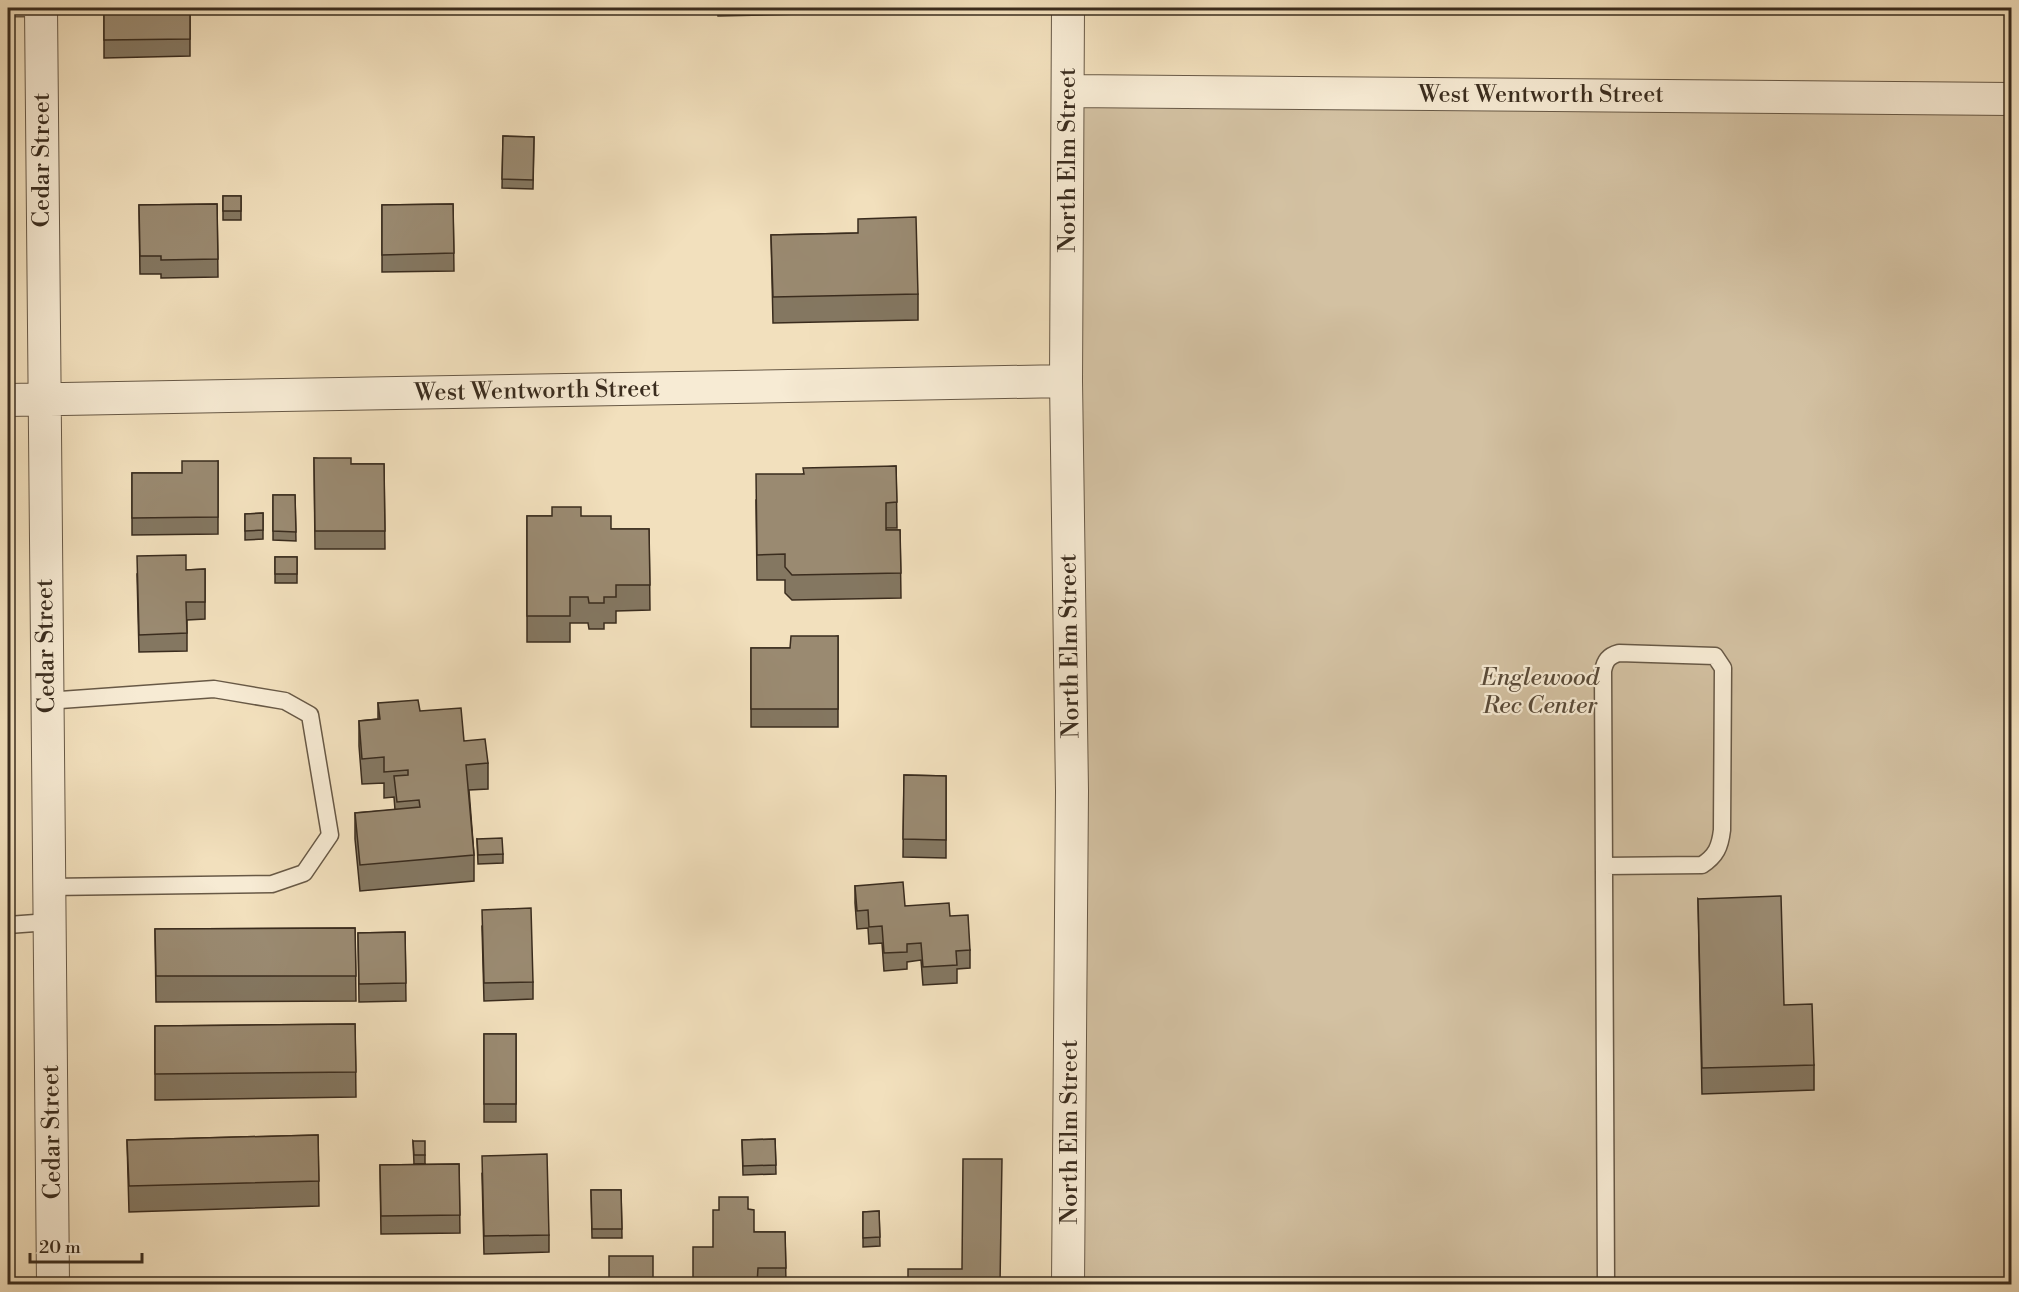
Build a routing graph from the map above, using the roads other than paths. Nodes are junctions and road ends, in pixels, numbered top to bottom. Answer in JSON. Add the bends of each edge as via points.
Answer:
{"nodes":[{"id":1,"x":8,"y":8,"type":"edge"},
{"id":2,"x":40,"y":8,"type":"edge"},
{"id":3,"x":1068,"y":8,"type":"edge"},
{"id":4,"x":1070,"y":91,"type":"junction"},
{"id":5,"x":2012,"y":99,"type":"edge"},
{"id":6,"x":1066,"y":381,"type":"junction"},
{"id":7,"x":8,"y":400,"type":"edge"},
{"id":8,"x":43,"y":400,"type":"junction"},
{"id":9,"x":46,"y":701,"type":"junction"},
{"id":10,"x":1604,"y":866,"type":"junction"},
{"id":11,"x":49,"y":887,"type":"junction"},
{"id":12,"x":49,"y":922,"type":"junction"},
{"id":13,"x":8,"y":926,"type":"edge"},
{"id":14,"x":53,"y":1284,"type":"edge"},
{"id":15,"x":1068,"y":1284,"type":"edge"},
{"id":16,"x":1606,"y":1284,"type":"edge"}],
"edges":[{"from":1,"to":2,"type":"lane"},
{"from":2,"to":8,"type":"street","name":"Cedar Street"},
{"from":3,"to":4,"type":"street","name":"North Elm Street"},
{"from":4,"to":5,"type":"street","name":"West Wentworth Street"},
{"from":4,"to":6,"type":"street","name":"North Elm Street"},
{"from":6,"to":8,"type":"street","name":"West Wentworth Street"},
{"from":6,"to":15,"type":"street","name":"North Elm Street","via":[[1072,791]]},
{"from":7,"to":8,"type":"street","name":"West Wentworth Street"},
{"from":8,"to":9,"type":"street","name":"Cedar Street"},
{"from":9,"to":11,"type":"street","name":"Cedar Street"},
{"from":9,"to":11,"type":"lane","via":[[214,689],[285,701],[310,715],[330,835],[304,873],[273,884]]},
{"from":10,"to":10,"type":"lane","via":[[1605,662],[1619,653],[1715,656],[1723,668],[1720,847],[1702,865]]},
{"from":10,"to":16,"type":"lane"},
{"from":11,"to":12,"type":"street","name":"Cedar Street"},
{"from":12,"to":13,"type":"lane"},
{"from":12,"to":14,"type":"street","name":"Cedar Street"}]}
